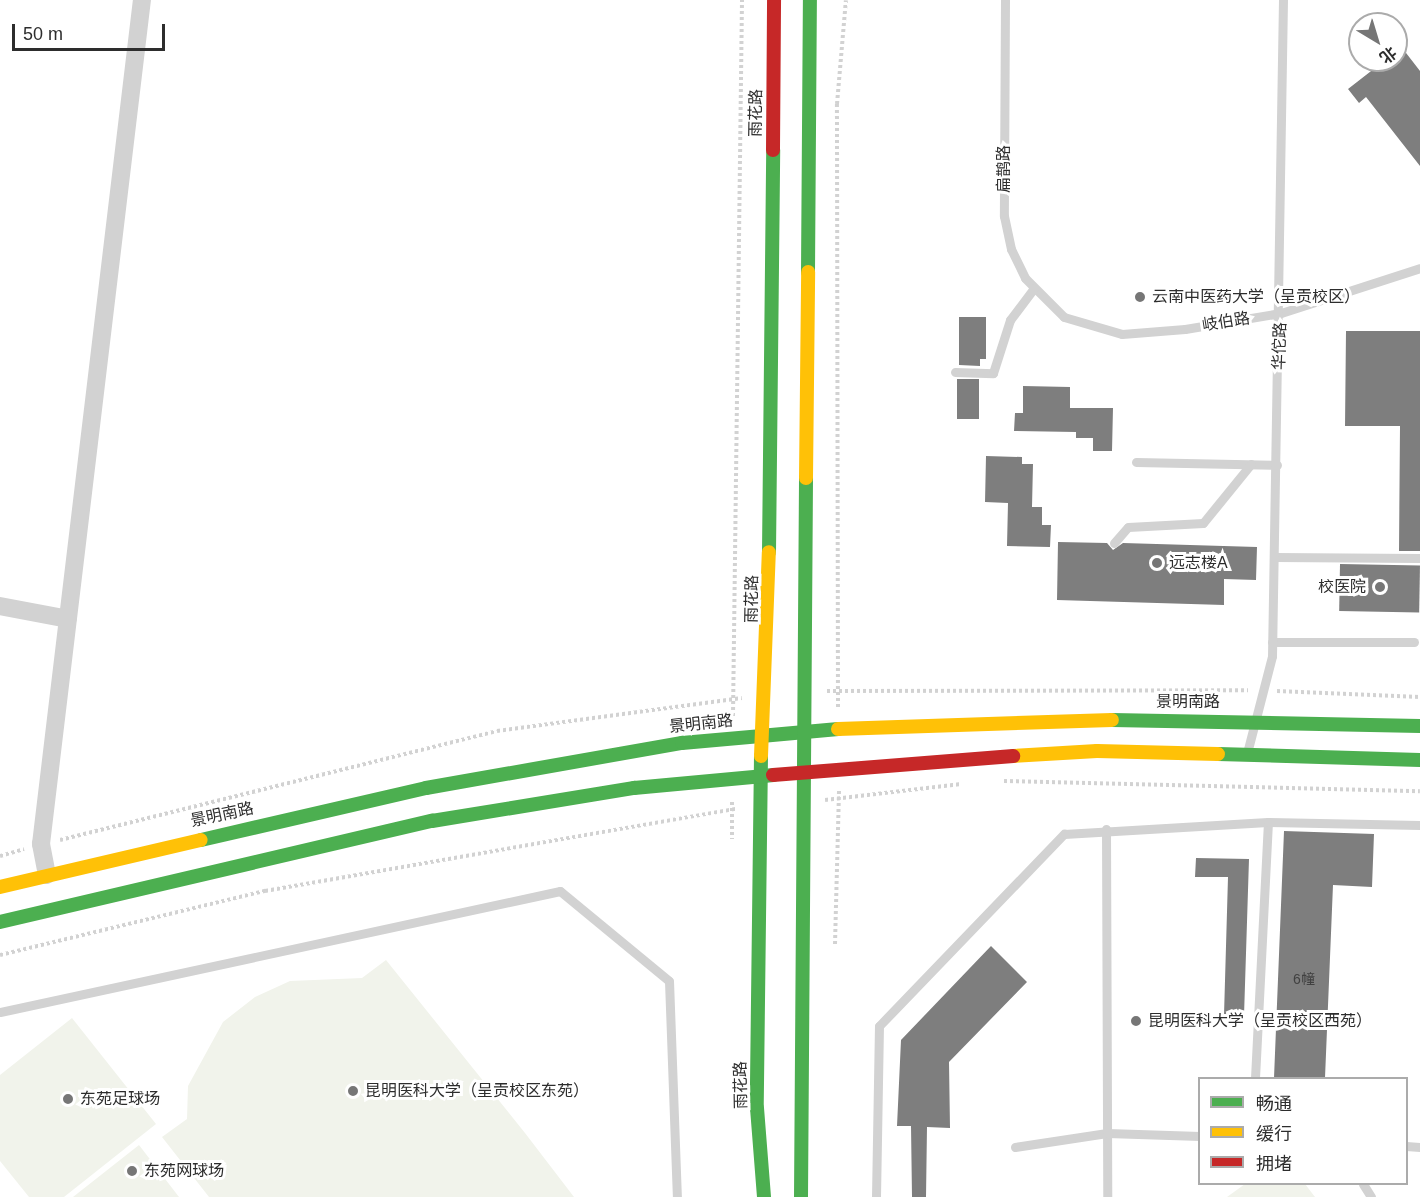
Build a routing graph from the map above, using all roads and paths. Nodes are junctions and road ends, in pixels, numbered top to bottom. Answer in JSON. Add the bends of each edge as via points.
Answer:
{"nodes":[{"id":1,"x":142,"y":0,"type":"edge"},
{"id":2,"x":742,"y":0,"type":"edge"},
{"id":3,"x":774,"y":0,"type":"edge"},
{"id":4,"x":810,"y":0,"type":"edge"},
{"id":5,"x":846,"y":0,"type":"edge"},
{"id":6,"x":1005,"y":0,"type":"edge"},
{"id":7,"x":1283,"y":0,"type":"edge"},
{"id":8,"x":1420,"y":268,"type":"edge"},
{"id":9,"x":1034,"y":288,"type":"junction"},
{"id":10,"x":1281,"y":314,"type":"junction"},
{"id":11,"x":1064,"y":317,"type":"joint"},
{"id":12,"x":955,"y":372,"type":"dead end"},
{"id":13,"x":1136,"y":462,"type":"dead end"},
{"id":14,"x":1251,"y":464,"type":"junction"},
{"id":15,"x":1277,"y":465,"type":"junction"},
{"id":16,"x":1114,"y":543,"type":"dead end"},
{"id":17,"x":1275,"y":557,"type":"junction"},
{"id":18,"x":1420,"y":558,"type":"edge"},
{"id":19,"x":0,"y":606,"type":"edge"},
{"id":20,"x":68,"y":619,"type":"junction"},
{"id":21,"x":1272,"y":642,"type":"junction"},
{"id":22,"x":1414,"y":642,"type":"dead end"},
{"id":23,"x":1256,"y":720,"type":"junction"},
{"id":24,"x":1420,"y":726,"type":"edge"},
{"id":25,"x":839,"y":729,"type":"junction"},
{"id":26,"x":807,"y":731,"type":"junction"},
{"id":27,"x":764,"y":735,"type":"junction"},
{"id":28,"x":733,"y":737,"type":"junction"},
{"id":29,"x":1247,"y":753,"type":"junction"},
{"id":30,"x":1420,"y":760,"type":"edge"},
{"id":31,"x":839,"y":768,"type":"junction"},
{"id":32,"x":806,"y":772,"type":"junction"},
{"id":33,"x":761,"y":776,"type":"junction"},
{"id":34,"x":732,"y":777,"type":"junction"},
{"id":35,"x":996,"y":781,"type":"dead end"},
{"id":36,"x":974,"y":782,"type":"dead end"},
{"id":37,"x":1420,"y":791,"type":"edge"},
{"id":38,"x":838,"y":799,"type":"junction"},
{"id":39,"x":806,"y":802,"type":"junction"},
{"id":40,"x":758,"y":807,"type":"junction"},
{"id":41,"x":732,"y":810,"type":"junction"},
{"id":42,"x":1268,"y":822,"type":"junction"},
{"id":43,"x":1420,"y":825,"type":"edge"},
{"id":44,"x":1106,"y":829,"type":"junction"},
{"id":45,"x":732,"y":852,"type":"dead end"},
{"id":46,"x":47,"y":875,"type":"junction"},
{"id":47,"x":0,"y":887,"type":"edge"},
{"id":48,"x":0,"y":922,"type":"edge"},
{"id":49,"x":835,"y":944,"type":"dead end"},
{"id":50,"x":0,"y":955,"type":"edge"},
{"id":51,"x":0,"y":1012,"type":"edge"},
{"id":52,"x":1255,"y":1077,"type":"edge"},
{"id":53,"x":1107,"y":1133,"type":"junction"},
{"id":54,"x":1198,"y":1136,"type":"edge"},
{"id":55,"x":1015,"y":1147,"type":"dead end"},
{"id":56,"x":677,"y":1197,"type":"edge"},
{"id":57,"x":764,"y":1197,"type":"edge"},
{"id":58,"x":801,"y":1197,"type":"edge"},
{"id":59,"x":876,"y":1197,"type":"edge"},
{"id":60,"x":1107,"y":1197,"type":"edge"}],
"edges":[{"from":1,"to":20,"type":"street"},
{"from":2,"to":28,"type":"path"},
{"from":3,"to":27,"type":"street","name":"雨花路"},
{"from":4,"to":26,"type":"street"},
{"from":5,"to":25,"type":"path","via":[[837,104],[834,618]]},
{"from":6,"to":9,"type":"lane","name":"扁鹊路","via":[[1004,216],[1011,249]]},
{"from":7,"to":10,"type":"lane","name":"华佗路"},
{"from":8,"to":10,"type":"lane","name":"岐伯路"},
{"from":9,"to":11,"type":"lane","name":"扁鹊路"},
{"from":9,"to":12,"type":"lane","via":[[1010,320],[993,373]]},
{"from":10,"to":11,"type":"lane","name":"岐伯路","via":[[1122,334]]},
{"from":10,"to":15,"type":"lane","name":"华佗路"},
{"from":13,"to":14,"type":"lane"},
{"from":14,"to":15,"type":"lane"},
{"from":14,"to":16,"type":"lane","via":[[1203,523],[1128,527]]},
{"from":15,"to":17,"type":"lane","name":"华佗路"},
{"from":17,"to":18,"type":"lane"},
{"from":17,"to":21,"type":"lane","name":"华佗路"},
{"from":19,"to":20,"type":"street"},
{"from":20,"to":46,"type":"street","via":[[41,844]]},
{"from":21,"to":22,"type":"lane"},
{"from":21,"to":23,"type":"lane","name":"华佗路"},
{"from":23,"to":24,"type":"street","name":"景明南路"},
{"from":23,"to":25,"type":"street","name":"景明南路","via":[[921,723]]},
{"from":23,"to":29,"type":"lane","name":"华佗路"},
{"from":25,"to":26,"type":"street","name":"景明南路"},
{"from":26,"to":27,"type":"street","name":"景明南路"},
{"from":26,"to":32,"type":"street"},
{"from":27,"to":28,"type":"street","name":"景明南路"},
{"from":27,"to":33,"type":"street","name":"雨花路"},
{"from":28,"to":46,"type":"street","name":"景明南路","via":[[630,749],[426,788]]},
{"from":29,"to":30,"type":"street"},
{"from":29,"to":31,"type":"street","via":[[1097,751]]},
{"from":31,"to":32,"type":"street"},
{"from":31,"to":38,"type":"path"},
{"from":32,"to":33,"type":"street"},
{"from":32,"to":39,"type":"street"},
{"from":33,"to":34,"type":"street"},
{"from":33,"to":40,"type":"street","name":"雨花路"},
{"from":34,"to":41,"type":"path"},
{"from":34,"to":48,"type":"street","via":[[432,821]]},
{"from":35,"to":37,"type":"path"},
{"from":36,"to":38,"type":"path"},
{"from":38,"to":39,"type":"path"},
{"from":38,"to":49,"type":"path"},
{"from":39,"to":58,"type":"street"},
{"from":40,"to":41,"type":"path"},
{"from":40,"to":57,"type":"street","name":"雨花路","via":[[757,1108]]},
{"from":41,"to":45,"type":"path"},
{"from":41,"to":50,"type":"path","via":[[265,891]]},
{"from":42,"to":43,"type":"lane"},
{"from":42,"to":44,"type":"lane"},
{"from":42,"to":52,"type":"lane"},
{"from":44,"to":53,"type":"lane"},
{"from":44,"to":59,"type":"lane","via":[[1064,834],[879,1026]]},
{"from":46,"to":47,"type":"street","name":"景明南路"},
{"from":51,"to":56,"type":"lane","via":[[560,891],[669,981]]},
{"from":53,"to":54,"type":"lane"},
{"from":53,"to":55,"type":"lane"},
{"from":53,"to":60,"type":"lane"}]}
